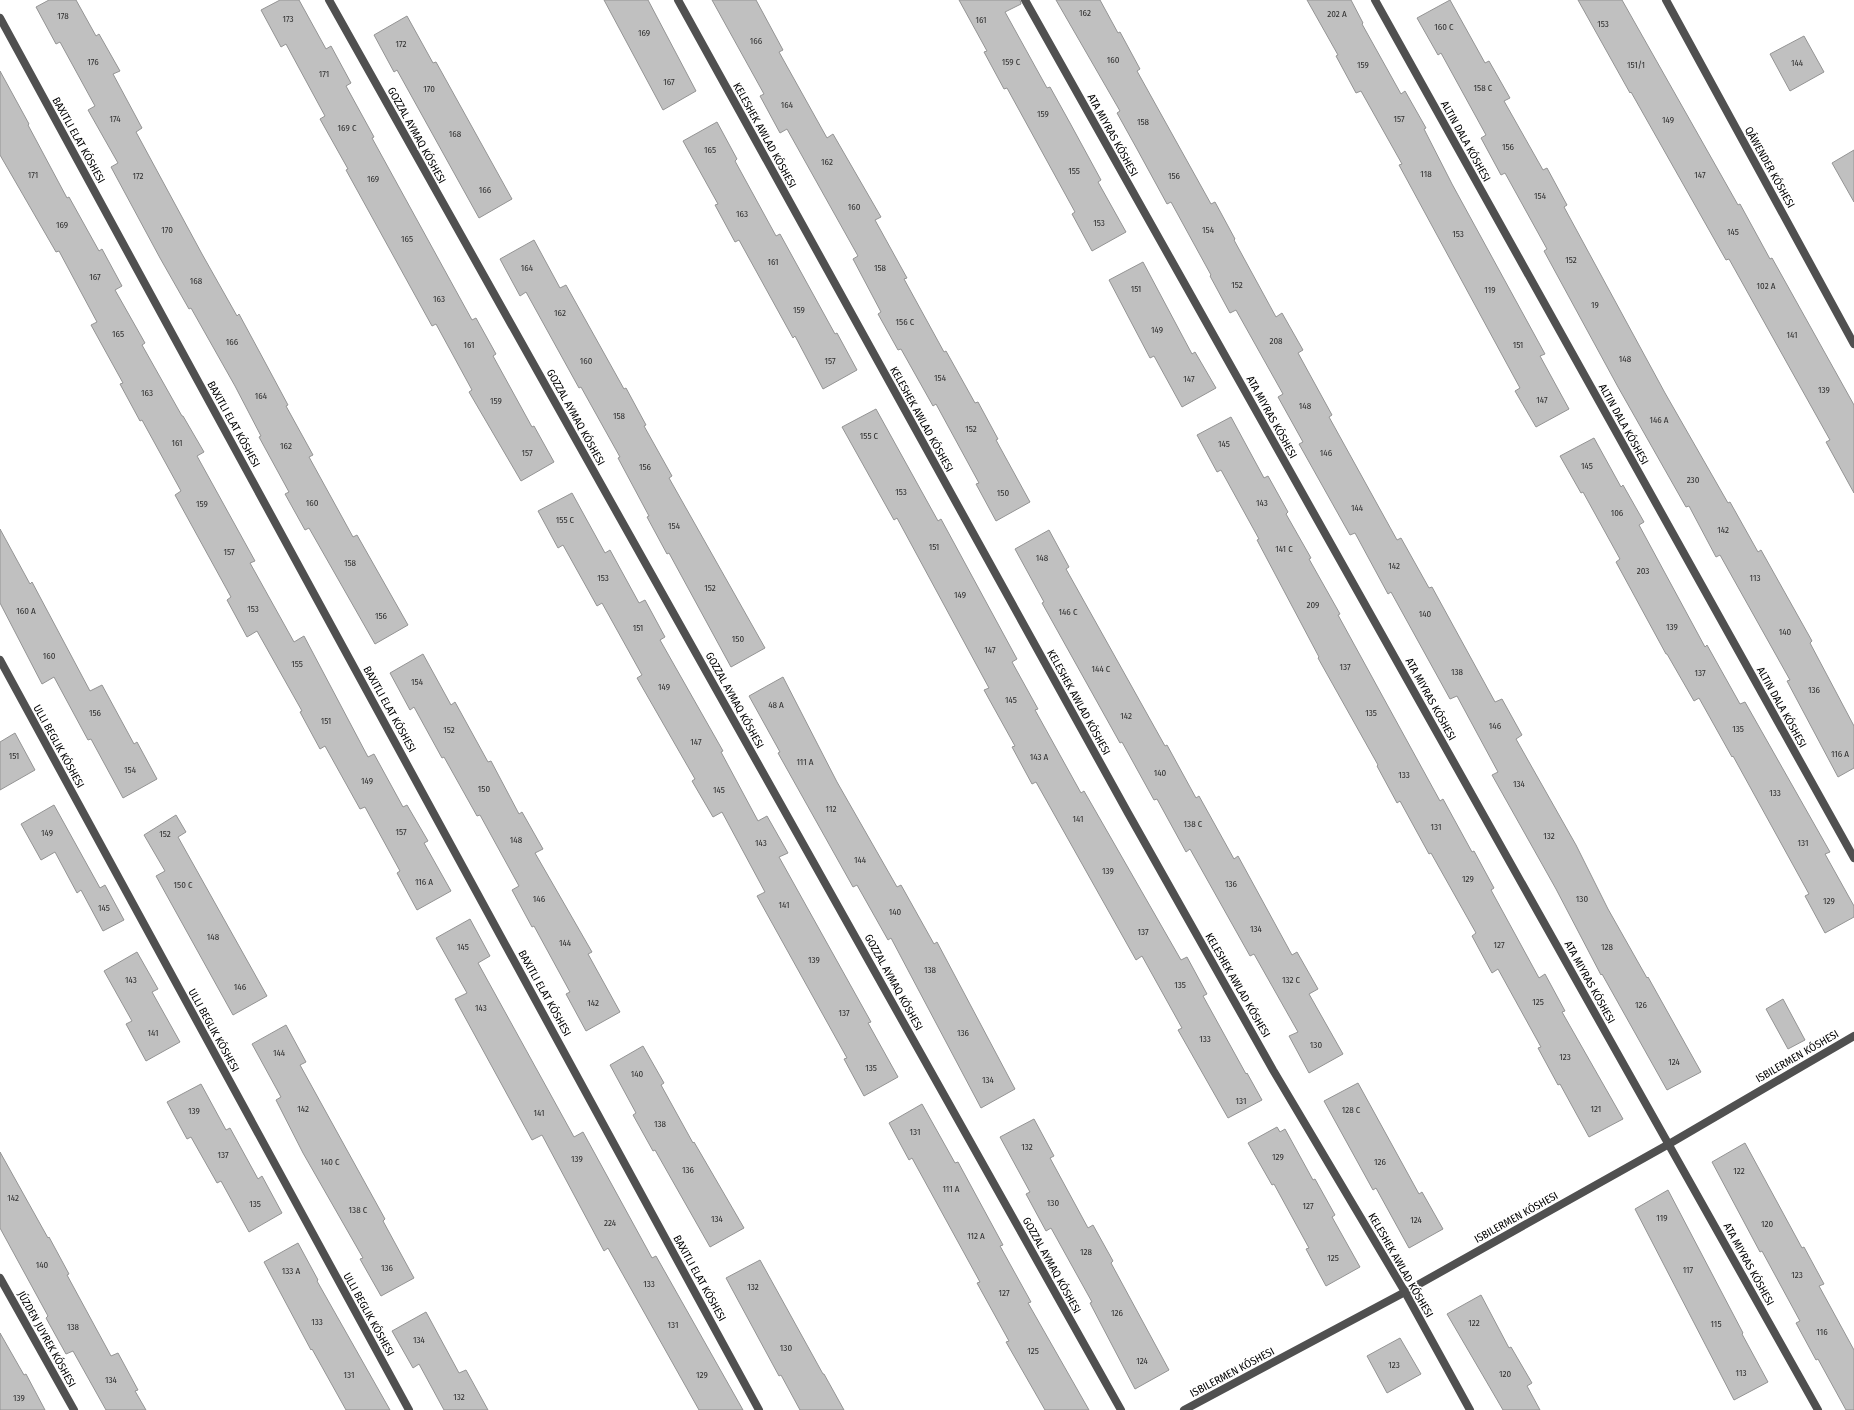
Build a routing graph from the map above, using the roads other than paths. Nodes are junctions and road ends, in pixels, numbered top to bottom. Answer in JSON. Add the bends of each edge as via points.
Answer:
{"nodes":[{"id":1,"x":329,"y":0,"type":"edge"},
{"id":2,"x":678,"y":0,"type":"edge"},
{"id":3,"x":1025,"y":0,"type":"edge"},
{"id":4,"x":1375,"y":0,"type":"edge"},
{"id":5,"x":1666,"y":0,"type":"edge"},
{"id":6,"x":0,"y":18,"type":"edge"},
{"id":7,"x":1854,"y":344,"type":"edge"},
{"id":8,"x":0,"y":660,"type":"edge"},
{"id":9,"x":1854,"y":858,"type":"edge"},
{"id":10,"x":1854,"y":1036,"type":"edge"},
{"id":11,"x":1669,"y":1144,"type":"junction"},
{"id":12,"x":0,"y":1278,"type":"edge"},
{"id":13,"x":1404,"y":1292,"type":"junction"},
{"id":14,"x":74,"y":1410,"type":"edge"},
{"id":15,"x":409,"y":1410,"type":"edge"},
{"id":16,"x":759,"y":1410,"type":"edge"},
{"id":17,"x":1122,"y":1410,"type":"edge"},
{"id":18,"x":1184,"y":1410,"type":"edge"},
{"id":19,"x":1470,"y":1410,"type":"edge"},
{"id":20,"x":1818,"y":1410,"type":"edge"}],
"edges":[{"from":1,"to":17,"type":"street","name":"GOZZAL AYMAQ KÓSHESI"},
{"from":2,"to":13,"type":"street","name":"KELESHEK AWLAD KÓSHESI","via":[[1128,813],[1273,1070]]},
{"from":3,"to":11,"type":"street","name":"ATA MIYRAS KÓSHESI"},
{"from":4,"to":9,"type":"street"},
{"from":5,"to":7,"type":"street","name":"QÁWENDER KÓSHESI"},
{"from":6,"to":16,"type":"street"},
{"from":8,"to":15,"type":"street"},
{"from":10,"to":11,"type":"street","name":"ISBILERMEN KÓSHESI"},
{"from":11,"to":13,"type":"street","name":"ISBILERMEN KÓSHESI"},
{"from":11,"to":20,"type":"street","name":"ATA MIYRAS KÓSHESI"},
{"from":12,"to":14,"type":"street","name":"JÚZDEN JUYREK KÓSHESI"},
{"from":13,"to":18,"type":"street","name":"ISBILERMEN KÓSHESI"},
{"from":13,"to":19,"type":"street","name":"KELESHEK AWLAD KÓSHESI"}]}
